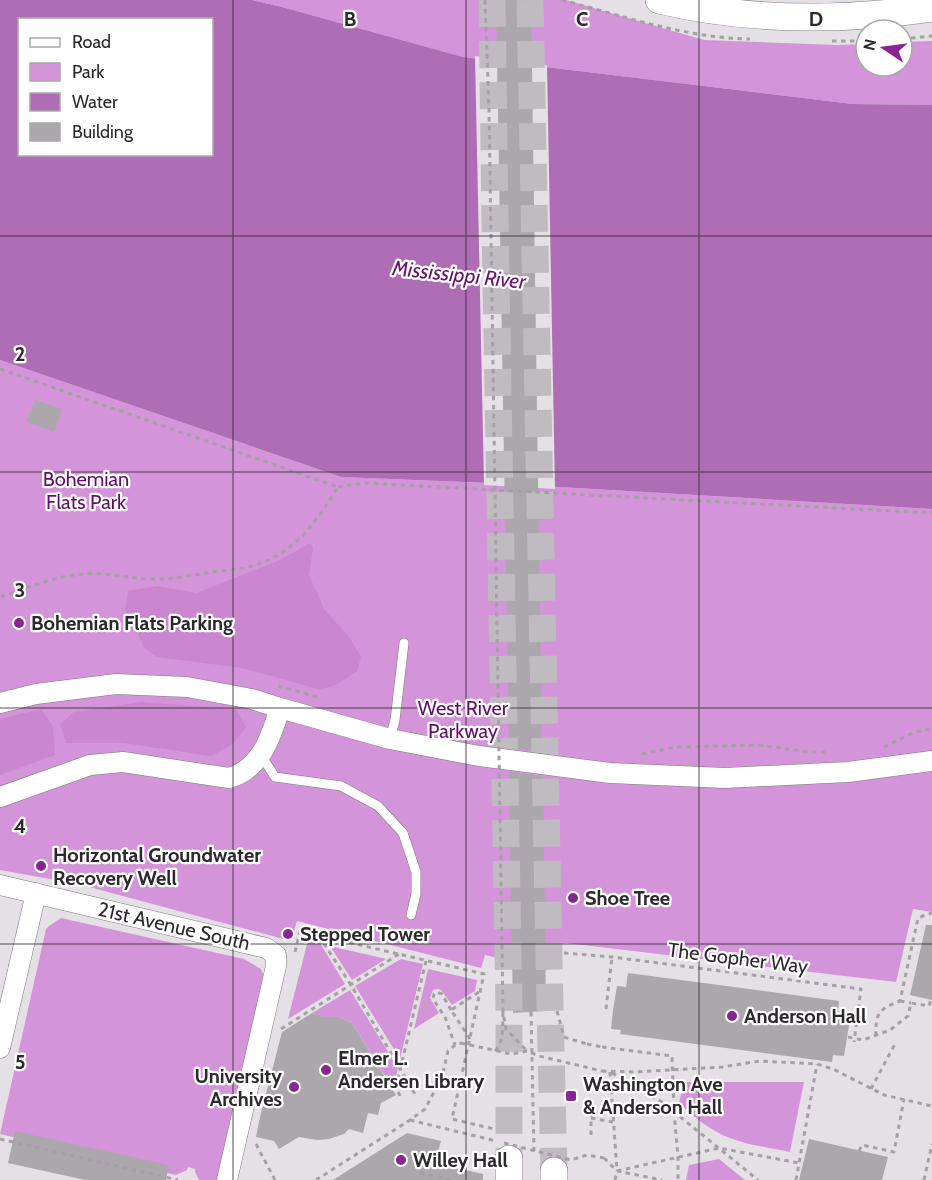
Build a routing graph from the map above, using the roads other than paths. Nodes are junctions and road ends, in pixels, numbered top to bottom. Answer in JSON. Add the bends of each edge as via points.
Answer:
{"nodes":[{"id":1,"x":659,"y":0,"type":"edge"},
{"id":2,"x":706,"y":4,"type":"edge"},
{"id":3,"x":932,"y":7,"type":"edge"},
{"id":4,"x":404,"y":643,"type":"dead end"},
{"id":5,"x":0,"y":703,"type":"edge"},
{"id":6,"x":280,"y":708,"type":"junction"},
{"id":7,"x":390,"y":739,"type":"junction"},
{"id":8,"x":261,"y":755,"type":"junction"},
{"id":9,"x":932,"y":761,"type":"edge"},
{"id":10,"x":0,"y":797,"type":"edge"},
{"id":11,"x":0,"y":885,"type":"edge"},
{"id":12,"x":36,"y":893,"type":"junction"},
{"id":13,"x":411,"y":915,"type":"dead end"},
{"id":14,"x":0,"y":1048,"type":"edge"},
{"id":15,"x":227,"y":1180,"type":"edge"}],
"edges":[{"from":1,"to":2,"type":"street"},
{"from":2,"to":3,"type":"street","via":[[749,15],[803,16],[889,14]]},
{"from":4,"to":7,"type":"lane"},
{"from":5,"to":6,"type":"street","via":[[36,694],[116,684],[187,687]]},
{"from":6,"to":7,"type":"street"},
{"from":6,"to":8,"type":"street"},
{"from":7,"to":9,"type":"street","via":[[579,770],[724,778],[848,772]]},
{"from":8,"to":10,"type":"street","via":[[240,775],[229,778],[123,762],[90,765]]},
{"from":8,"to":13,"type":"lane","via":[[275,777],[341,786],[378,806],[403,833],[416,872]]},
{"from":11,"to":12,"type":"street","name":"21st Avenue South"},
{"from":12,"to":14,"type":"street"},
{"from":12,"to":15,"type":"street","name":"21st Avenue South","via":[[285,954],[276,966]]}]}
